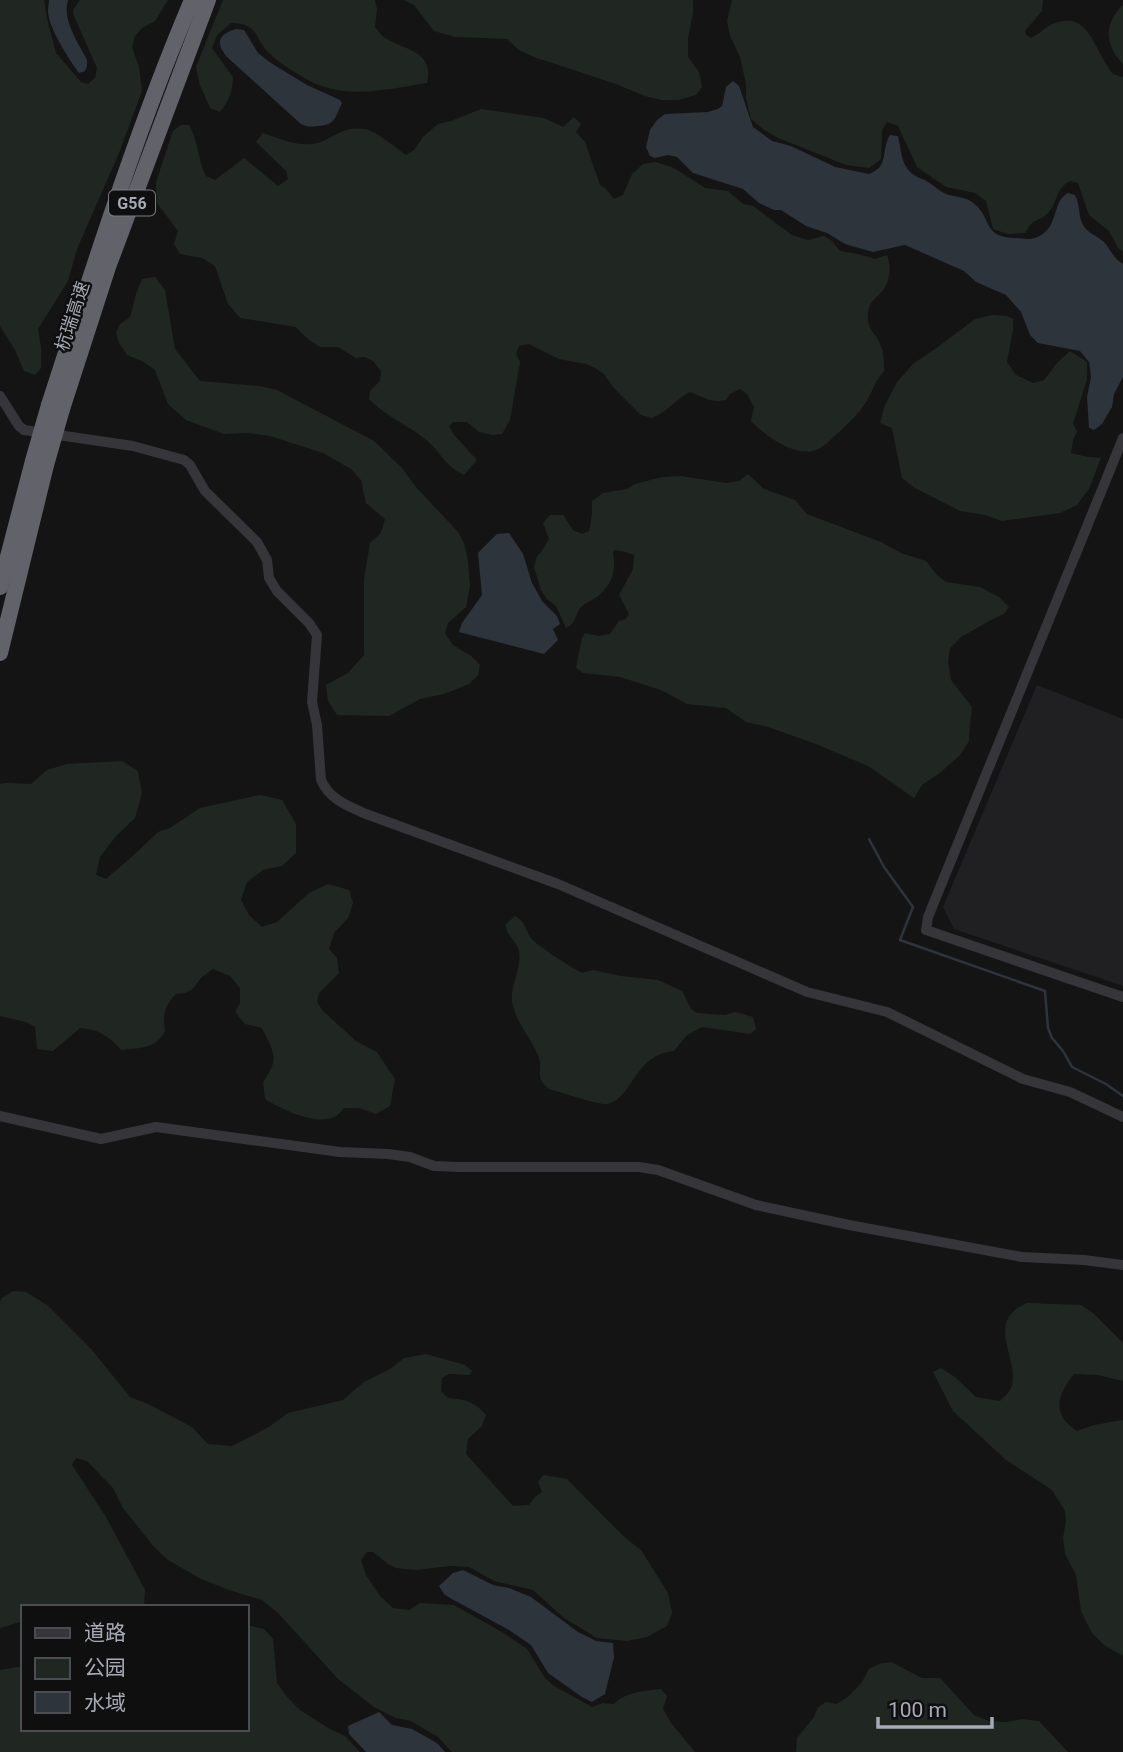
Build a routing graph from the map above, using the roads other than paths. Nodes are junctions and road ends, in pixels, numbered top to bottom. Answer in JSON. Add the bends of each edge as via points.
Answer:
{"nodes":[{"id":1,"x":192,"y":0,"type":"edge"},
{"id":2,"x":208,"y":0,"type":"edge"},
{"id":3,"x":0,"y":396,"type":"edge"},
{"id":4,"x":56,"y":407,"type":"junction"},
{"id":5,"x":1123,"y":438,"type":"edge"},
{"id":6,"x":39,"y":463,"type":"junction"},
{"id":7,"x":0,"y":587,"type":"edge"},
{"id":8,"x":0,"y":653,"type":"edge"},
{"id":9,"x":1123,"y":997,"type":"edge"},
{"id":10,"x":0,"y":1116,"type":"edge"},
{"id":11,"x":1123,"y":1116,"type":"edge"},
{"id":12,"x":1123,"y":1265,"type":"edge"}],
"edges":[{"from":1,"to":4,"type":"highway","name":"杭瑞高速","number":"G56","via":[[93,269]]},
{"from":2,"to":4,"type":"highway","name":"杭瑞高速","number":"G56"},
{"from":3,"to":11,"type":"street","via":[[23,430],[132,446],[184,460],[205,491],[257,542],[276,591],[317,635],[312,702],[321,780],[341,803],[558,884],[807,992],[887,1012],[1023,1079],[1070,1092]]},
{"from":4,"to":6,"type":"highway","name":"杭瑞高速","number":"G56","bridge":true},
{"from":5,"to":9,"type":"street","via":[[926,930]]},
{"from":6,"to":7,"type":"highway","name":"杭瑞高速","number":"G56"},
{"from":6,"to":8,"type":"highway","name":"杭瑞高速","number":"G56"},
{"from":10,"to":12,"type":"street","via":[[101,1139],[156,1127],[410,1157],[434,1166],[639,1167],[757,1205],[849,1225],[1022,1257]]}]}
